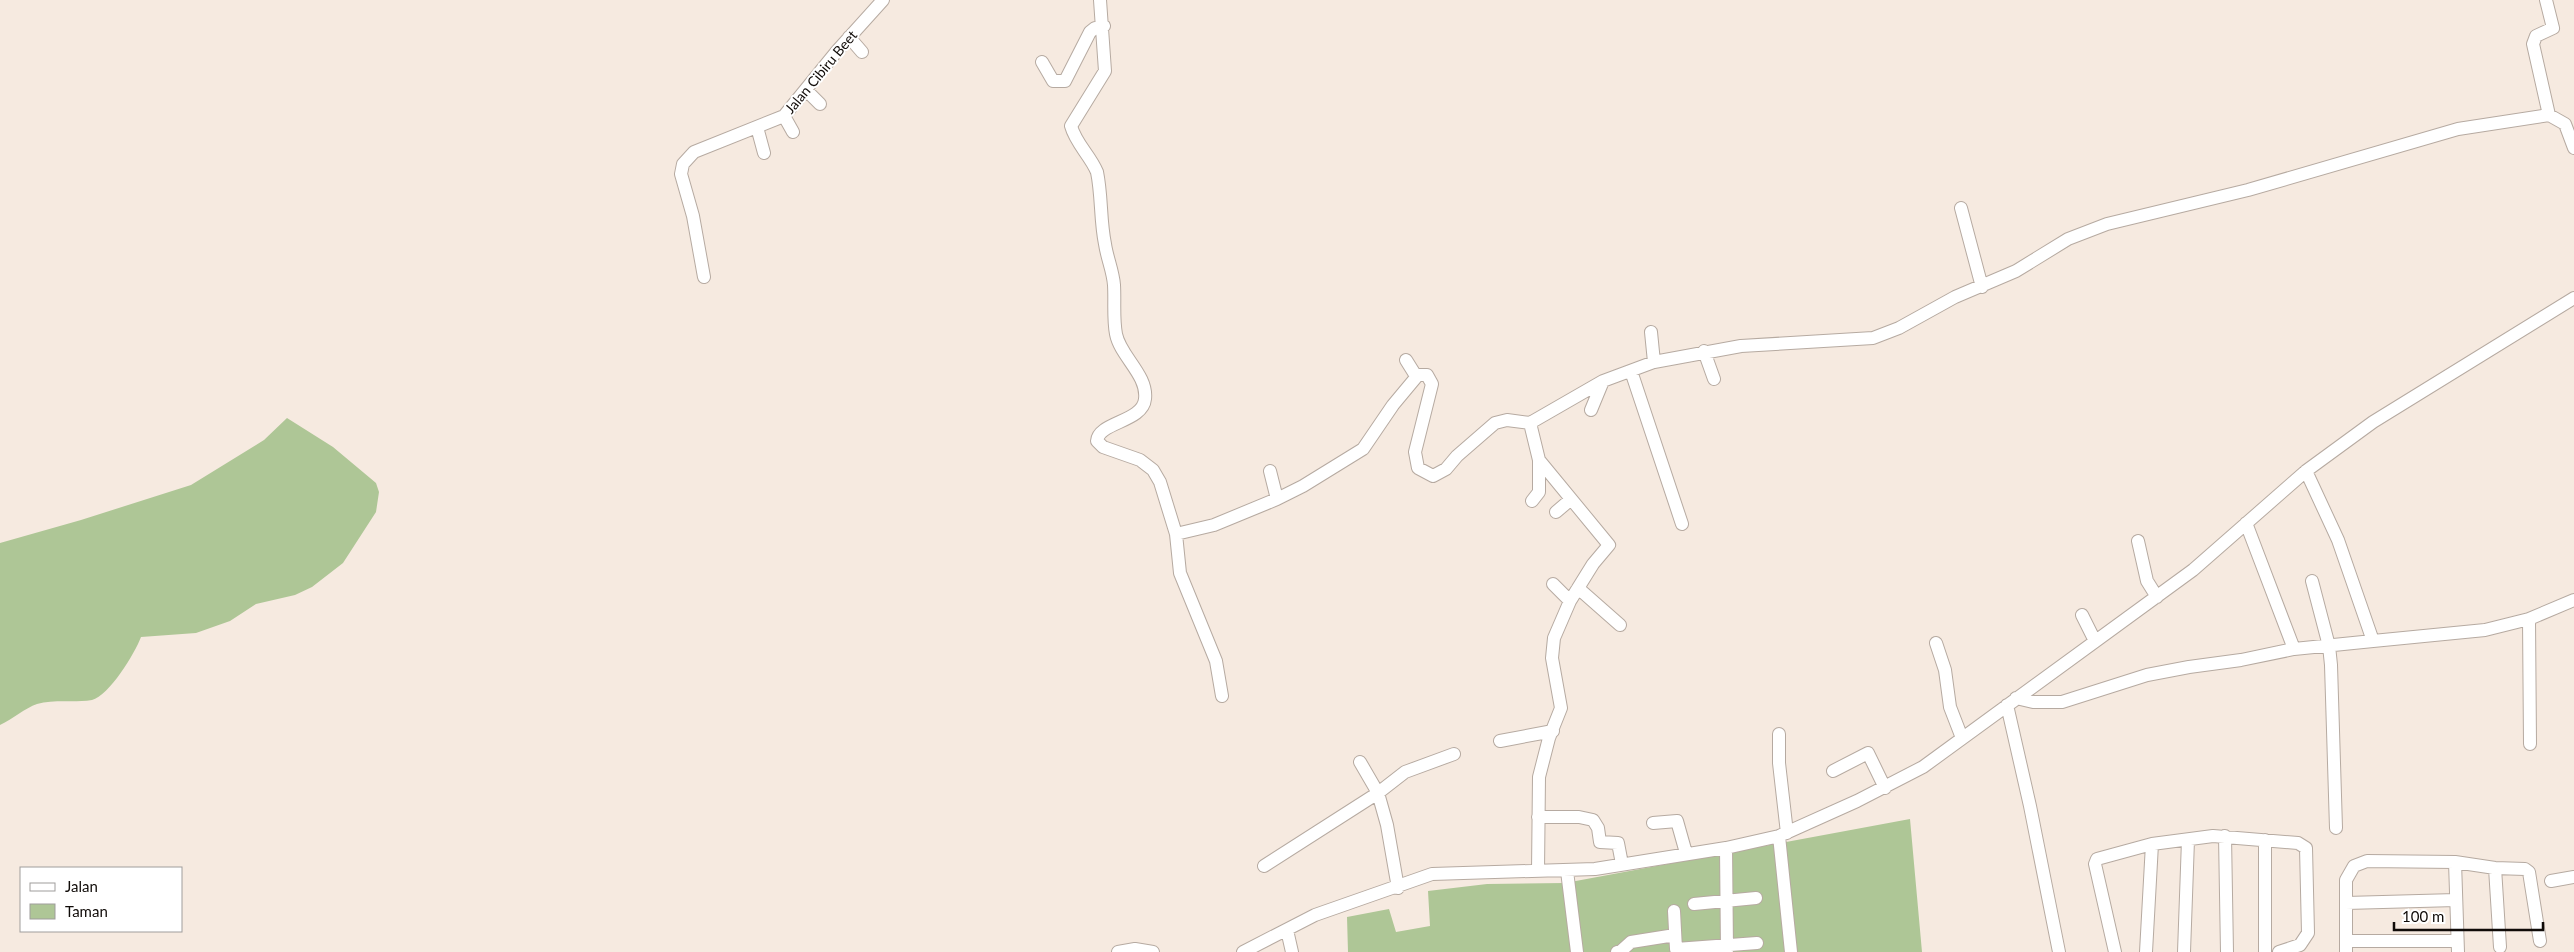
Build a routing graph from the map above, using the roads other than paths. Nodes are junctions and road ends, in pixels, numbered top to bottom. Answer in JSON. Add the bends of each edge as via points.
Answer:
{"nodes":[{"id":1,"x":883,"y":0,"type":"edge"},
{"id":2,"x":1100,"y":0,"type":"edge"},
{"id":3,"x":2546,"y":0,"type":"edge"},
{"id":4,"x":1104,"y":26,"type":"junction"},
{"id":5,"x":849,"y":37,"type":"junction"},
{"id":6,"x":862,"y":52,"type":"dead end"},
{"id":7,"x":1042,"y":62,"type":"dead end"},
{"id":8,"x":806,"y":90,"type":"junction"},
{"id":9,"x":820,"y":104,"type":"dead end"},
{"id":10,"x":2549,"y":115,"type":"junction"},
{"id":11,"x":784,"y":116,"type":"junction"},
{"id":12,"x":757,"y":127,"type":"junction"},
{"id":13,"x":793,"y":132,"type":"dead end"},
{"id":14,"x":2574,"y":148,"type":"edge"},
{"id":15,"x":764,"y":153,"type":"dead end"},
{"id":16,"x":1961,"y":208,"type":"dead end"},
{"id":17,"x":704,"y":276,"type":"dead end"},
{"id":18,"x":1982,"y":287,"type":"junction"},
{"id":19,"x":2574,"y":298,"type":"edge"},
{"id":20,"x":1651,"y":332,"type":"dead end"},
{"id":21,"x":1704,"y":351,"type":"junction"},
{"id":22,"x":1406,"y":360,"type":"dead end"},
{"id":23,"x":1654,"y":362,"type":"junction"},
{"id":24,"x":1631,"y":371,"type":"junction"},
{"id":25,"x":1416,"y":376,"type":"junction"},
{"id":26,"x":1714,"y":379,"type":"dead end"},
{"id":27,"x":1603,"y":381,"type":"junction"},
{"id":28,"x":1591,"y":410,"type":"dead end"},
{"id":29,"x":1530,"y":423,"type":"junction"},
{"id":30,"x":1540,"y":460,"type":"junction"},
{"id":31,"x":1270,"y":471,"type":"dead end"},
{"id":32,"x":2306,"y":471,"type":"junction"},
{"id":33,"x":1277,"y":499,"type":"junction"},
{"id":34,"x":1570,"y":500,"type":"junction"},
{"id":35,"x":1532,"y":501,"type":"dead end"},
{"id":36,"x":1556,"y":512,"type":"dead end"},
{"id":37,"x":2246,"y":523,"type":"junction"},
{"id":38,"x":1682,"y":524,"type":"dead end"},
{"id":39,"x":1176,"y":534,"type":"junction"},
{"id":40,"x":2138,"y":541,"type":"dead end"},
{"id":41,"x":2312,"y":581,"type":"dead end"},
{"id":42,"x":1553,"y":584,"type":"dead end"},
{"id":43,"x":1578,"y":588,"type":"junction"},
{"id":44,"x":2157,"y":597,"type":"junction"},
{"id":45,"x":2574,"y":600,"type":"edge"},
{"id":46,"x":1570,"y":601,"type":"junction"},
{"id":47,"x":2082,"y":615,"type":"dead end"},
{"id":48,"x":2530,"y":620,"type":"junction"},
{"id":49,"x":1620,"y":625,"type":"dead end"},
{"id":50,"x":2095,"y":641,"type":"junction"},
{"id":51,"x":2373,"y":641,"type":"junction"},
{"id":52,"x":1936,"y":644,"type":"dead end"},
{"id":53,"x":2329,"y":646,"type":"junction"},
{"id":54,"x":2294,"y":649,"type":"junction"},
{"id":55,"x":1222,"y":696,"type":"dead end"},
{"id":56,"x":2011,"y":701,"type":"junction"},
{"id":57,"x":1553,"y":730,"type":"junction"},
{"id":58,"x":1779,"y":734,"type":"dead end"},
{"id":59,"x":1962,"y":738,"type":"junction"},
{"id":60,"x":1500,"y":741,"type":"dead end"},
{"id":61,"x":2530,"y":744,"type":"dead end"},
{"id":62,"x":1454,"y":754,"type":"dead end"},
{"id":63,"x":1360,"y":762,"type":"dead end"},
{"id":64,"x":1833,"y":771,"type":"dead end"},
{"id":65,"x":1885,"y":788,"type":"junction"},
{"id":66,"x":1378,"y":793,"type":"junction"},
{"id":67,"x":1538,"y":817,"type":"junction"},
{"id":68,"x":1653,"y":823,"type":"dead end"},
{"id":69,"x":2336,"y":828,"type":"dead end"},
{"id":70,"x":1783,"y":834,"type":"junction"},
{"id":71,"x":2225,"y":836,"type":"junction"},
{"id":72,"x":2188,"y":840,"type":"junction"},
{"id":73,"x":2266,"y":840,"type":"junction"},
{"id":74,"x":2152,"y":844,"type":"junction"},
{"id":75,"x":1726,"y":848,"type":"junction"},
{"id":76,"x":1686,"y":854,"type":"junction"},
{"id":77,"x":2455,"y":862,"type":"junction"},
{"id":78,"x":1622,"y":864,"type":"junction"},
{"id":79,"x":1264,"y":866,"type":"dead end"},
{"id":80,"x":2495,"y":868,"type":"junction"},
{"id":81,"x":1538,"y":871,"type":"junction"},
{"id":82,"x":1567,"y":871,"type":"junction"},
{"id":83,"x":2574,"y":877,"type":"edge"},
{"id":84,"x":2551,"y":881,"type":"dead end"},
{"id":85,"x":1398,"y":888,"type":"junction"},
{"id":86,"x":1756,"y":898,"type":"dead end"},
{"id":87,"x":2456,"y":900,"type":"junction"},
{"id":88,"x":1727,"y":901,"type":"junction"},
{"id":89,"x":2346,"y":903,"type":"junction"},
{"id":90,"x":1694,"y":904,"type":"dead end"},
{"id":91,"x":1674,"y":911,"type":"dead end"},
{"id":92,"x":1287,"y":930,"type":"junction"},
{"id":93,"x":1675,"y":935,"type":"junction"},
{"id":94,"x":2540,"y":941,"type":"dead end"},
{"id":95,"x":1757,"y":943,"type":"dead end"},
{"id":96,"x":2458,"y":946,"type":"edge"},
{"id":97,"x":2500,"y":946,"type":"dead end"},
{"id":98,"x":2346,"y":947,"type":"edge"},
{"id":99,"x":1727,"y":948,"type":"edge"},
{"id":100,"x":1118,"y":952,"type":"edge"},
{"id":101,"x":1153,"y":952,"type":"edge"},
{"id":102,"x":1243,"y":952,"type":"edge"},
{"id":103,"x":1292,"y":952,"type":"edge"},
{"id":104,"x":1577,"y":952,"type":"edge"},
{"id":105,"x":1616,"y":952,"type":"edge"},
{"id":106,"x":1791,"y":952,"type":"edge"},
{"id":107,"x":2059,"y":952,"type":"edge"},
{"id":108,"x":2116,"y":952,"type":"edge"},
{"id":109,"x":2146,"y":952,"type":"edge"},
{"id":110,"x":2184,"y":952,"type":"edge"},
{"id":111,"x":2227,"y":952,"type":"edge"},
{"id":112,"x":2264,"y":952,"type":"edge"},
{"id":113,"x":2279,"y":952,"type":"edge"}],
"edges":[{"from":1,"to":5,"type":"street","name":"Jalan Cibiru Beet"},
{"from":2,"to":4,"type":"street"},
{"from":3,"to":10,"type":"street","via":[[2553,28],[2536,36],[2533,44]]},
{"from":4,"to":7,"type":"street","via":[[1090,32],[1064,82],[1052,81]]},
{"from":4,"to":39,"type":"street","via":[[1105,71],[1071,126],[1097,172],[1104,243],[1114,283],[1116,335],[1142,381],[1146,397],[1138,412],[1100,433],[1097,441],[1103,447],[1140,460],[1153,470],[1160,482]]},
{"from":5,"to":6,"type":"street"},
{"from":5,"to":8,"type":"street","name":"Jalan Cibiru Beet"},
{"from":8,"to":9,"type":"street"},
{"from":8,"to":11,"type":"street","name":"Jalan Cibiru Beet"},
{"from":10,"to":14,"type":"street","via":[[2565,124]]},
{"from":10,"to":18,"type":"street","via":[[2458,129],[2256,187],[2107,224],[2068,239],[2016,271]]},
{"from":11,"to":12,"type":"street","name":"Jalan Cibiru Beet"},
{"from":11,"to":13,"type":"street"},
{"from":12,"to":15,"type":"street"},
{"from":12,"to":17,"type":"street","name":"Jalan Cibiru Beet","via":[[694,152],[682,164],[681,174]]},
{"from":16,"to":18,"type":"street"},
{"from":18,"to":21,"type":"street","via":[[1874,338]]},
{"from":19,"to":32,"type":"street","via":[[2373,422]]},
{"from":20,"to":23,"type":"street"},
{"from":21,"to":23,"type":"street"},
{"from":21,"to":26,"type":"street"},
{"from":22,"to":25,"type":"street"},
{"from":23,"to":24,"type":"street"},
{"from":24,"to":27,"type":"street"},
{"from":24,"to":38,"type":"street"},
{"from":25,"to":29,"type":"street","via":[[1427,375],[1432,384],[1415,452],[1418,468],[1426,474],[1438,475],[1495,423],[1507,420]]},
{"from":25,"to":33,"type":"street","via":[[1363,449]]},
{"from":27,"to":28,"type":"street"},
{"from":27,"to":29,"type":"street"},
{"from":29,"to":30,"type":"street"},
{"from":30,"to":34,"type":"street"},
{"from":30,"to":35,"type":"street","via":[[1539,492]]},
{"from":31,"to":33,"type":"street"},
{"from":32,"to":37,"type":"street"},
{"from":32,"to":51,"type":"street","via":[[2338,540]]},
{"from":33,"to":39,"type":"street","via":[[1214,525]]},
{"from":34,"to":36,"type":"street"},
{"from":34,"to":43,"type":"street","via":[[1609,545]]},
{"from":37,"to":44,"type":"street","via":[[2211,556]]},
{"from":37,"to":54,"type":"street"},
{"from":39,"to":55,"type":"street","via":[[1180,573],[1216,661]]},
{"from":40,"to":44,"type":"street","via":[[2147,580]]},
{"from":41,"to":53,"type":"street"},
{"from":42,"to":46,"type":"street"},
{"from":43,"to":46,"type":"street"},
{"from":43,"to":49,"type":"street"},
{"from":44,"to":50,"type":"street"},
{"from":45,"to":48,"type":"street"},
{"from":46,"to":57,"type":"street","via":[[1554,638],[1552,658],[1561,708]]},
{"from":47,"to":50,"type":"street"},
{"from":48,"to":51,"type":"street","via":[[2484,630]]},
{"from":48,"to":61,"type":"street"},
{"from":50,"to":56,"type":"street"},
{"from":51,"to":53,"type":"street"},
{"from":52,"to":59,"type":"street","via":[[1945,670],[1950,707]]},
{"from":53,"to":54,"type":"street"},
{"from":53,"to":69,"type":"street"},
{"from":54,"to":56,"type":"street","via":[[2148,675],[2062,702]]},
{"from":56,"to":59,"type":"street"},
{"from":56,"to":107,"type":"street"},
{"from":57,"to":60,"type":"street"},
{"from":57,"to":67,"type":"street","via":[[1539,777]]},
{"from":58,"to":70,"type":"street"},
{"from":59,"to":65,"type":"street","via":[[1923,767]]},
{"from":62,"to":66,"type":"street","via":[[1405,772]]},
{"from":63,"to":66,"type":"street"},
{"from":64,"to":65,"type":"street","via":[[1868,753]]},
{"from":65,"to":70,"type":"street"},
{"from":66,"to":79,"type":"street"},
{"from":66,"to":85,"type":"street"},
{"from":67,"to":78,"type":"street","via":[[1593,820],[1600,842],[1618,843]]},
{"from":67,"to":81,"type":"street"},
{"from":68,"to":76,"type":"street","via":[[1677,821]]},
{"from":70,"to":75,"type":"street"},
{"from":70,"to":106,"type":"street"},
{"from":71,"to":72,"type":"street"},
{"from":71,"to":73,"type":"street"},
{"from":71,"to":111,"type":"street"},
{"from":72,"to":74,"type":"street"},
{"from":72,"to":110,"type":"street"},
{"from":73,"to":112,"type":"street"},
{"from":73,"to":113,"type":"street","via":[[2298,842],[2307,852],[2308,933],[2300,945]]},
{"from":74,"to":108,"type":"street","via":[[2097,859],[2095,864]]},
{"from":74,"to":109,"type":"street"},
{"from":75,"to":76,"type":"street"},
{"from":75,"to":88,"type":"street"},
{"from":76,"to":78,"type":"street"},
{"from":77,"to":80,"type":"street"},
{"from":77,"to":87,"type":"street"},
{"from":77,"to":89,"type":"street","via":[[2360,863],[2348,874]]},
{"from":78,"to":82,"type":"street"},
{"from":80,"to":94,"type":"street","via":[[2525,869],[2529,872]]},
{"from":80,"to":97,"type":"street"},
{"from":81,"to":82,"type":"street"},
{"from":81,"to":85,"type":"street","via":[[1432,874]]},
{"from":82,"to":104,"type":"street"},
{"from":83,"to":84,"type":"street"},
{"from":85,"to":92,"type":"street","via":[[1345,903]]},
{"from":86,"to":88,"type":"street"},
{"from":87,"to":89,"type":"street"},
{"from":87,"to":96,"type":"street"},
{"from":88,"to":90,"type":"street"},
{"from":88,"to":99,"type":"street"},
{"from":89,"to":98,"type":"street"},
{"from":91,"to":93,"type":"street"},
{"from":92,"to":102,"type":"street"},
{"from":92,"to":103,"type":"street"},
{"from":93,"to":99,"type":"street","via":[[1676,949]]},
{"from":93,"to":105,"type":"street","via":[[1631,942]]},
{"from":95,"to":99,"type":"street"},
{"from":96,"to":98,"type":"street"},
{"from":100,"to":101,"type":"street","via":[[1135,949]]}]}
